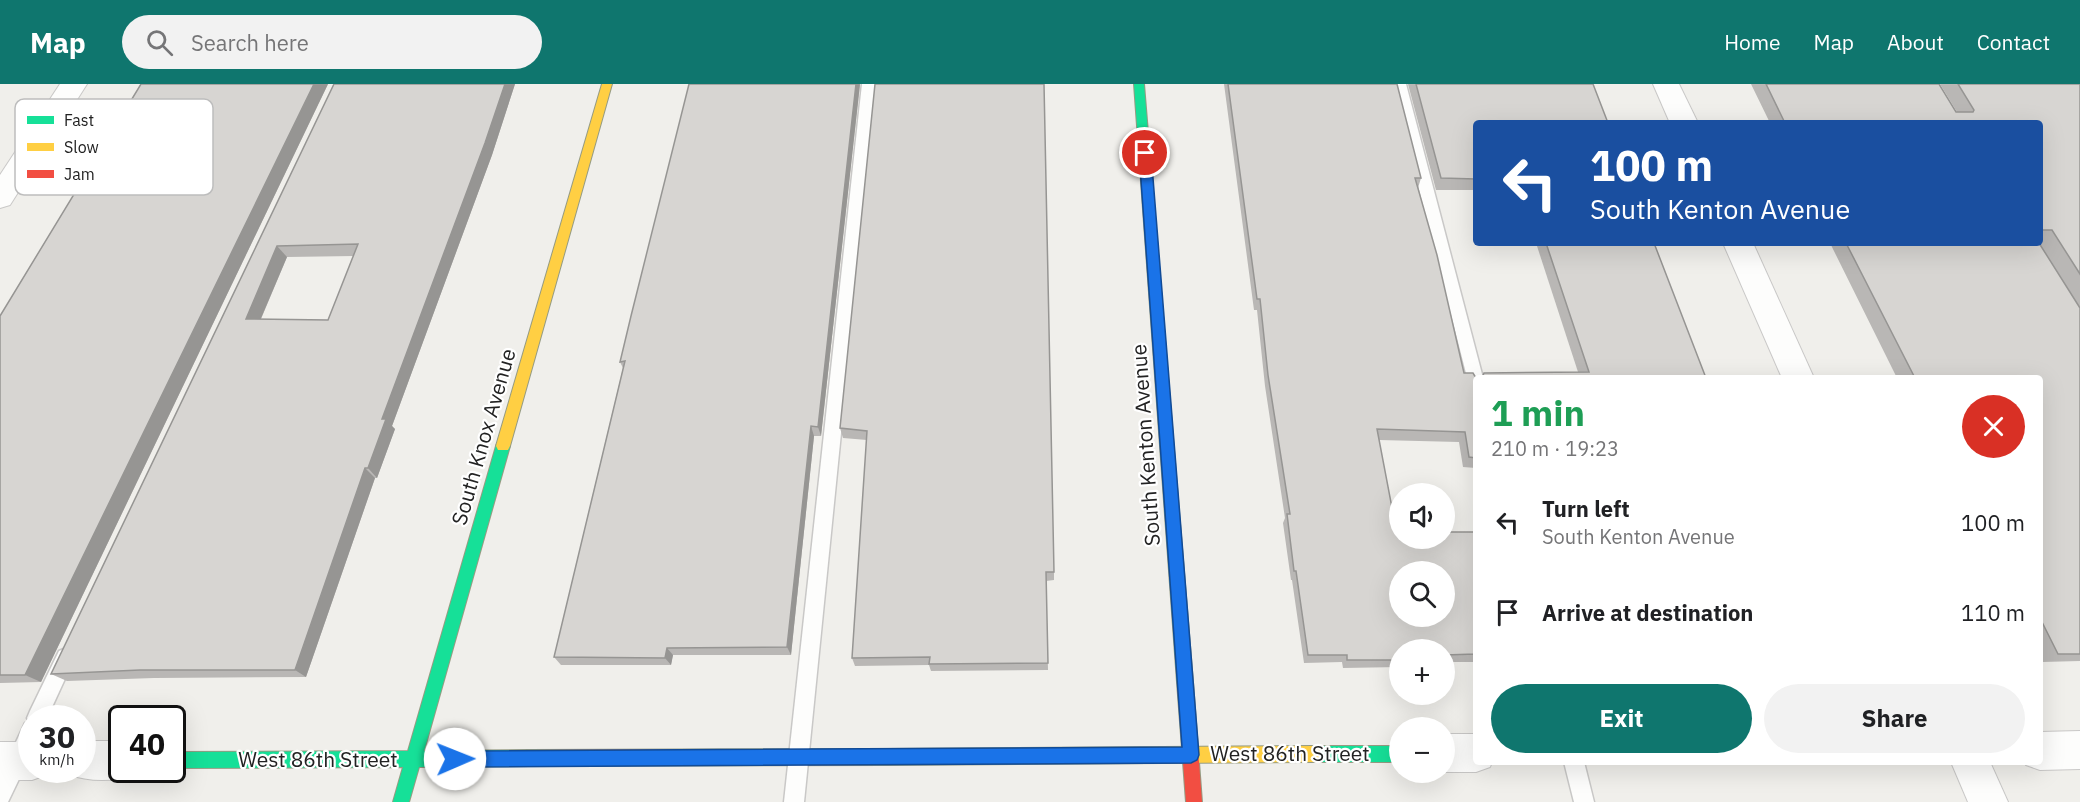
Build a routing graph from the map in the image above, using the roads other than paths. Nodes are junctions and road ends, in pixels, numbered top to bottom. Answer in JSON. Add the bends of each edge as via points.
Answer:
{"nodes":[{"id":1,"x":74,"y":84,"type":"edge"},
{"id":2,"x":607,"y":84,"type":"edge"},
{"id":3,"x":869,"y":84,"type":"edge"},
{"id":4,"x":1139,"y":84,"type":"edge"},
{"id":5,"x":1399,"y":84,"type":"edge"},
{"id":6,"x":1666,"y":84,"type":"edge"},
{"id":7,"x":64,"y":99,"type":"edge"},
{"id":8,"x":1683,"y":120,"type":"edge"},
{"id":9,"x":15,"y":175,"type":"edge"},
{"id":10,"x":0,"y":198,"type":"edge"},
{"id":11,"x":1739,"y":246,"type":"edge"},
{"id":12,"x":1474,"y":375,"type":"edge"},
{"id":13,"x":1797,"y":375,"type":"edge"},
{"id":14,"x":71,"y":647,"type":"edge"},
{"id":15,"x":43,"y":705,"type":"edge"},
{"id":16,"x":2043,"y":750,"type":"edge"},
{"id":17,"x":2080,"y":750,"type":"edge"},
{"id":18,"x":1455,"y":753,"type":"edge"},
{"id":19,"x":1473,"y":753,"type":"edge"},
{"id":20,"x":1389,"y":754,"type":"edge"},
{"id":21,"x":1191,"y":755,"type":"junction"},
{"id":22,"x":18,"y":757,"type":"edge"},
{"id":23,"x":799,"y":757,"type":"junction"},
{"id":24,"x":413,"y":759,"type":"junction"},
{"id":25,"x":186,"y":760,"type":"edge"},
{"id":26,"x":1575,"y":765,"type":"edge"},
{"id":27,"x":1971,"y":765,"type":"edge"},
{"id":28,"x":0,"y":797,"type":"edge"},
{"id":29,"x":401,"y":802,"type":"edge"},
{"id":30,"x":794,"y":802,"type":"edge"},
{"id":31,"x":1194,"y":802,"type":"edge"},
{"id":32,"x":1584,"y":802,"type":"edge"},
{"id":33,"x":1988,"y":802,"type":"edge"}],
"edges":[{"from":1,"to":7,"type":"street"},
{"from":2,"to":24,"type":"street","name":"South Knox Avenue"},
{"from":3,"to":23,"type":"lane"},
{"from":4,"to":21,"type":"street","name":"South Kenton Avenue"},
{"from":5,"to":12,"type":"lane"},
{"from":6,"to":8,"type":"street"},
{"from":9,"to":10,"type":"street"},
{"from":11,"to":13,"type":"street"},
{"from":14,"to":15,"type":"lane"},
{"from":16,"to":17,"type":"street"},
{"from":18,"to":19,"type":"street"},
{"from":20,"to":21,"type":"street","name":"West 86th Street"},
{"from":21,"to":23,"type":"street","name":"West 86th Street"},
{"from":21,"to":31,"type":"street","name":"South Kenton Avenue"},
{"from":22,"to":28,"type":"lane"},
{"from":23,"to":24,"type":"street","name":"West 86th Street"},
{"from":23,"to":30,"type":"lane"},
{"from":24,"to":25,"type":"street","name":"West 86th Street"},
{"from":24,"to":29,"type":"street","name":"South Knox Avenue"},
{"from":26,"to":32,"type":"lane"},
{"from":27,"to":33,"type":"street"}]}
